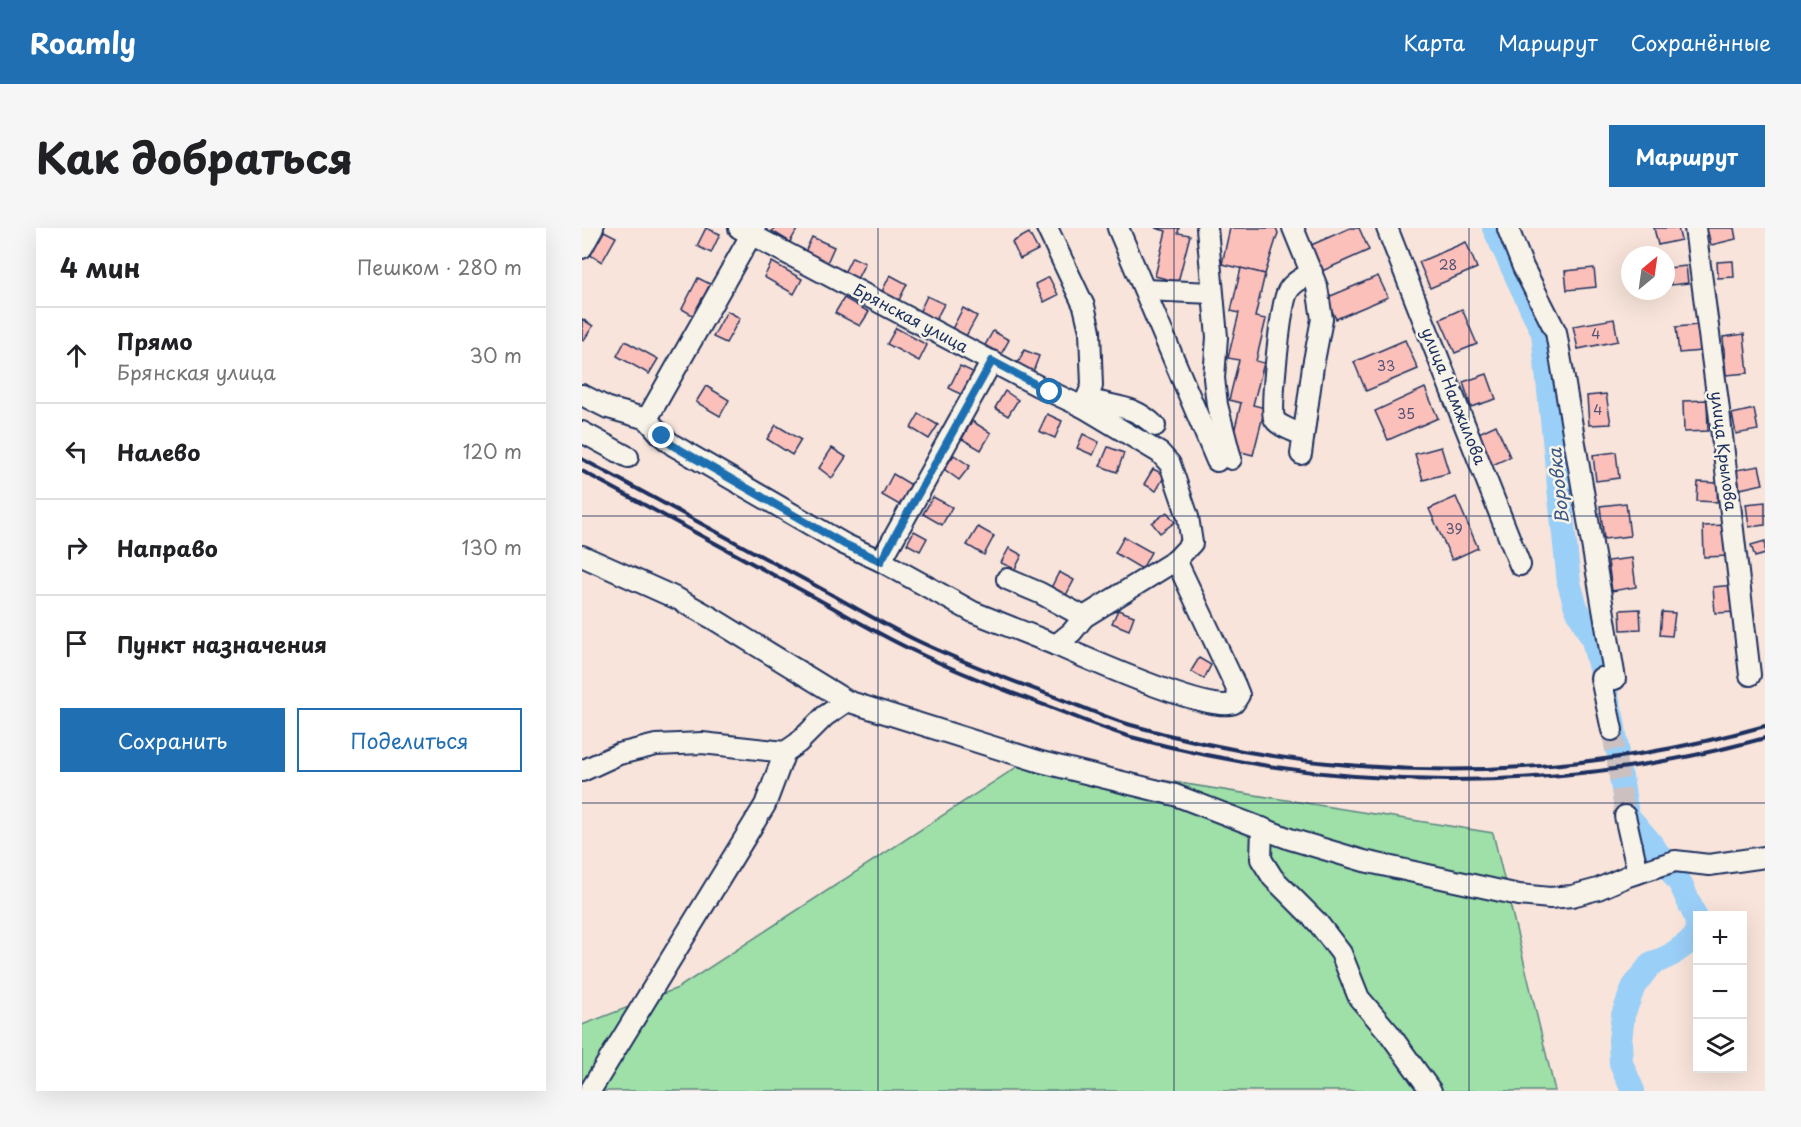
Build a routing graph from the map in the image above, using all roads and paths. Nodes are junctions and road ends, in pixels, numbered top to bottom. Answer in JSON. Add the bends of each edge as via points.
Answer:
{"nodes":[{"id":1,"x":593,"y":228,"type":"edge"},
{"id":2,"x":1047,"y":228,"type":"edge"},
{"id":3,"x":1118,"y":228,"type":"edge"},
{"id":4,"x":1207,"y":228,"type":"edge"},
{"id":5,"x":1293,"y":228,"type":"edge"},
{"id":6,"x":1387,"y":228,"type":"edge"},
{"id":7,"x":1695,"y":228,"type":"edge"},
{"id":8,"x":1508,"y":229,"type":"edge"},
{"id":9,"x":748,"y":230,"type":"edge"},
{"id":10,"x":582,"y":248,"type":"edge"},
{"id":11,"x":1312,"y":272,"type":"junction"},
{"id":12,"x":1145,"y":290,"type":"junction"},
{"id":13,"x":1212,"y":293,"type":"junction"},
{"id":14,"x":992,"y":361,"type":"junction"},
{"id":15,"x":582,"y":395,"type":"edge"},
{"id":16,"x":1085,"y":403,"type":"junction"},
{"id":17,"x":646,"y":419,"type":"junction"},
{"id":18,"x":1155,"y":426,"type":"dead end"},
{"id":19,"x":582,"y":432,"type":"edge"},
{"id":20,"x":627,"y":457,"type":"dead end"},
{"id":21,"x":582,"y":556,"type":"edge"},
{"id":22,"x":1176,"y":560,"type":"junction"},
{"id":23,"x":881,"y":561,"type":"junction"},
{"id":24,"x":1520,"y":565,"type":"dead end"},
{"id":25,"x":1007,"y":579,"type":"dead end"},
{"id":26,"x":1084,"y":617,"type":"junction"},
{"id":27,"x":1056,"y":645,"type":"junction"},
{"id":28,"x":1750,"y":675,"type":"dead end"},
{"id":29,"x":847,"y":701,"type":"junction"},
{"id":30,"x":1612,"y":730,"type":"tunnel mouth"},
{"id":31,"x":785,"y":753,"type":"junction"},
{"id":32,"x":582,"y":771,"type":"edge"},
{"id":33,"x":1625,"y":816,"type":"tunnel mouth"},
{"id":34,"x":1262,"y":828,"type":"junction"},
{"id":35,"x":1765,"y":857,"type":"edge"},
{"id":36,"x":1638,"y":873,"type":"junction"},
{"id":37,"x":590,"y":1091,"type":"edge"},
{"id":38,"x":1431,"y":1091,"type":"edge"}],
"edges":[{"from":1,"to":10,"type":"street"},
{"from":2,"to":16,"type":"street","via":[[1084,306],[1090,331],[1092,386]]},
{"from":3,"to":12,"type":"street"},
{"from":4,"to":13,"type":"street"},
{"from":5,"to":11,"type":"street"},
{"from":6,"to":24,"type":"street","name":"улица Намжилова"},
{"from":7,"to":28,"type":"street","name":"улица Крылова"},
{"from":8,"to":30,"type":"street","via":[[1556,332],[1608,679]]},
{"from":9,"to":14,"type":"street","name":"Брянская улица"},
{"from":9,"to":17,"type":"street"},
{"from":11,"to":11,"type":"street","via":[[1322,319],[1301,445],[1274,417],[1275,383],[1283,303],[1292,286]]},
{"from":12,"to":13,"type":"street"},
{"from":12,"to":13,"type":"street","via":[[1224,460],[1214,378],[1217,337]]},
{"from":14,"to":16,"type":"street","name":"Брянская улица","via":[[1038,386]]},
{"from":14,"to":23,"type":"street"},
{"from":15,"to":17,"type":"street","via":[[608,408]]},
{"from":16,"to":18,"type":"street","via":[[1132,409]]},
{"from":16,"to":22,"type":"street","via":[[1160,453],[1170,464],[1188,516],[1192,543]]},
{"from":17,"to":23,"type":"street","via":[[672,445],[844,544]]},
{"from":19,"to":20,"type":"street"},
{"from":21,"to":29,"type":"street","via":[[678,599]]},
{"from":22,"to":26,"type":"street"},
{"from":22,"to":27,"type":"street","via":[[1235,685],[1239,695],[1234,703],[1224,705],[1186,696]]},
{"from":23,"to":27,"type":"street","via":[[973,612]]},
{"from":25,"to":26,"type":"street"},
{"from":26,"to":27,"type":"street"},
{"from":29,"to":31,"type":"street"},
{"from":29,"to":34,"type":"street","via":[[1041,762],[1175,795]]},
{"from":31,"to":32,"type":"street","via":[[702,743],[656,745],[619,754]]},
{"from":31,"to":37,"type":"street","via":[[765,805]]},
{"from":33,"to":36,"type":"street"},
{"from":34,"to":36,"type":"street","via":[[1364,861],[1520,895],[1572,896]]},
{"from":34,"to":38,"type":"street","via":[[1261,859],[1273,878],[1318,923],[1341,953],[1359,998]]},
{"from":35,"to":36,"type":"street","via":[[1709,865],[1675,861]]}]}
